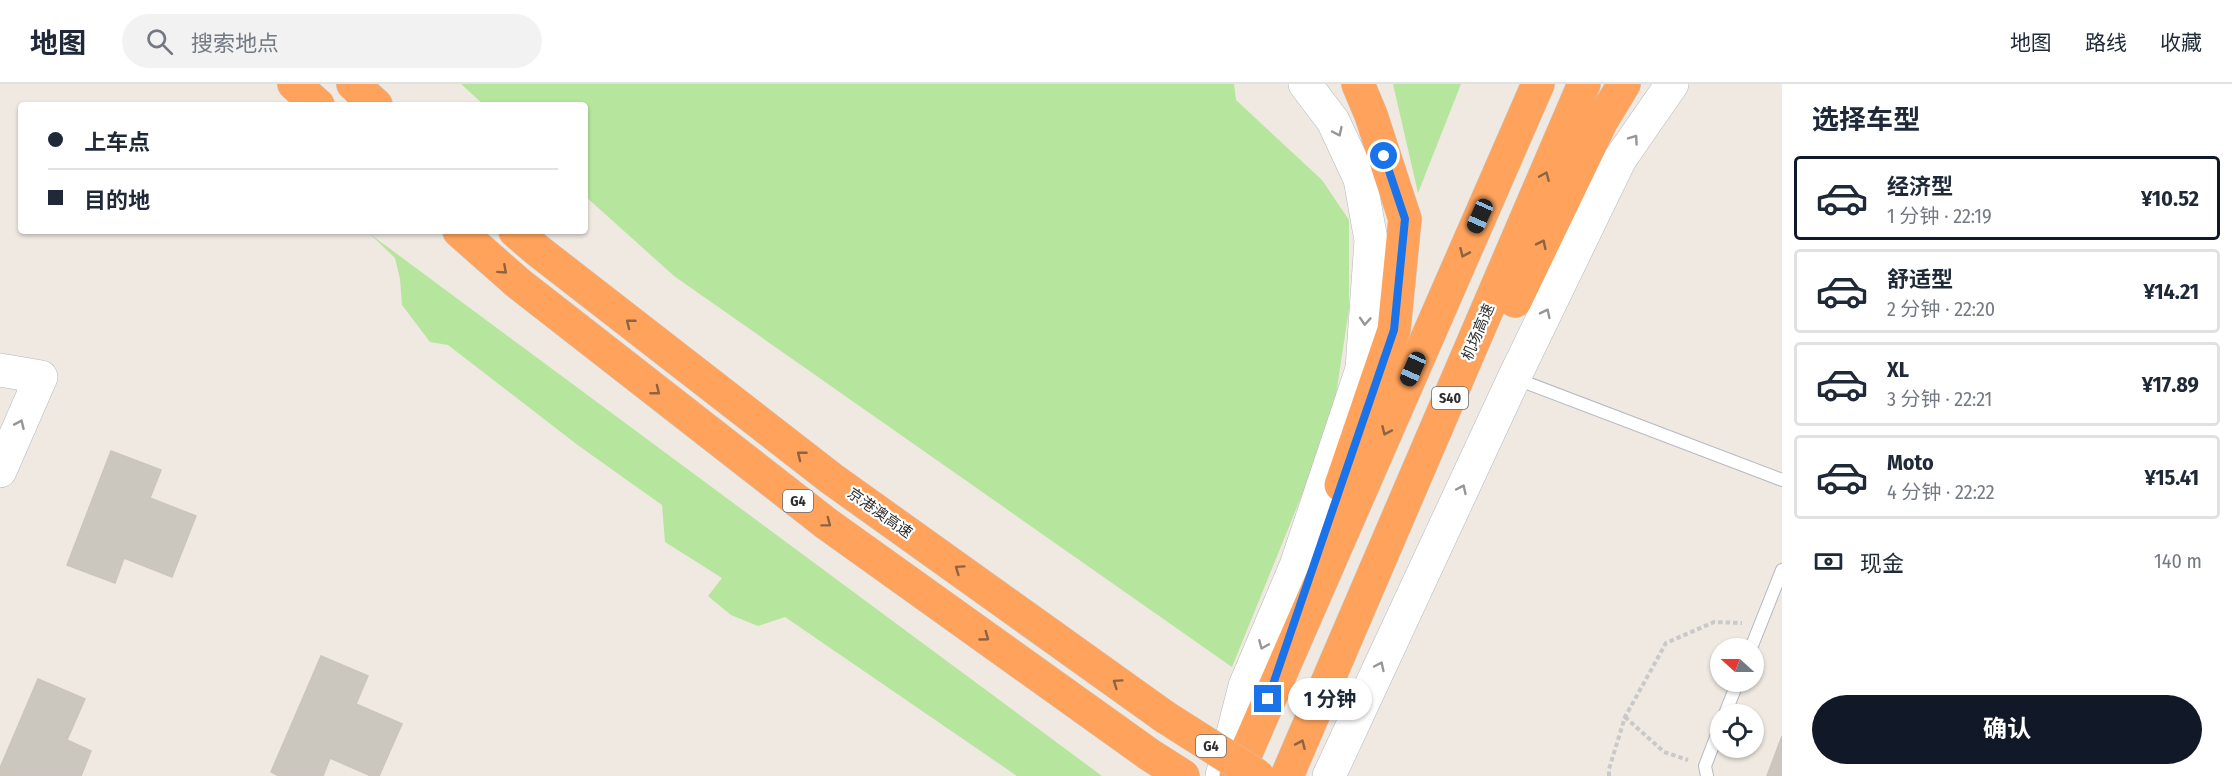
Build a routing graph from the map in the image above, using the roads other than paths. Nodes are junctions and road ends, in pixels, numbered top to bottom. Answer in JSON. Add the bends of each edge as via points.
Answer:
{"nodes":[{"id":1,"x":294,"y":84,"type":"edge"},
{"id":2,"x":353,"y":84,"type":"edge"},
{"id":3,"x":1305,"y":84,"type":"edge"},
{"id":4,"x":1358,"y":84,"type":"edge"},
{"id":5,"x":1538,"y":84,"type":"edge"},
{"id":6,"x":1584,"y":84,"type":"edge"},
{"id":7,"x":1624,"y":84,"type":"edge"},
{"id":8,"x":1672,"y":84,"type":"edge"},
{"id":9,"x":315,"y":102,"type":"edge"},
{"id":10,"x":373,"y":102,"type":"edge"},
{"id":11,"x":462,"y":234,"type":"edge"},
{"id":12,"x":518,"y":234,"type":"edge"},
{"id":13,"x":0,"y":370,"type":"edge"},
{"id":14,"x":1514,"y":378,"type":"junction"},
{"id":15,"x":0,"y":471,"type":"edge"},
{"id":16,"x":1782,"y":480,"type":"edge"},
{"id":17,"x":1782,"y":570,"type":"edge"},
{"id":18,"x":1777,"y":594,"type":"edge"},
{"id":19,"x":1755,"y":638,"type":"edge"},
{"id":20,"x":1268,"y":699,"type":"junction"},
{"id":21,"x":1316,"y":713,"type":"junction"},
{"id":22,"x":1183,"y":776,"type":"edge"},
{"id":23,"x":1222,"y":776,"type":"edge"},
{"id":24,"x":1236,"y":776,"type":"edge"},
{"id":25,"x":1258,"y":776,"type":"edge"},
{"id":26,"x":1287,"y":776,"type":"edge"},
{"id":27,"x":1329,"y":776,"type":"edge"}],
"edges":[{"from":1,"to":9,"type":"highway"},
{"from":2,"to":10,"type":"highway"},
{"from":3,"to":23,"type":"street","one_way":true,"via":[[1333,121],[1360,179],[1371,240],[1362,369],[1296,566],[1245,686]]},
{"from":4,"to":20,"type":"highway","via":[[1405,219],[1394,330]]},
{"from":5,"to":20,"type":"highway","one_way":true},
{"from":21,"to":6,"type":"highway","name":"机场高速","number":"S40","one_way":true},
{"from":21,"to":7,"type":"highway","one_way":true,"via":[[1601,122]]},
{"from":14,"to":8,"type":"street","one_way":true,"via":[[1620,159]]},
{"from":11,"to":22,"type":"highway","number":"G4","one_way":true,"via":[[518,283],[827,524]]},
{"from":25,"to":12,"type":"highway","name":"京港澳高速","number":"G4","one_way":true,"bridge":true,"via":[[1165,717],[832,479]]},
{"from":15,"to":13,"type":"street","one_way":true,"via":[[41,377]]},
{"from":14,"to":16,"type":"lane"},
{"from":27,"to":14,"type":"street","one_way":true},
{"from":17,"to":18,"type":"lane"},
{"from":18,"to":19,"type":"lane"},
{"from":20,"to":24,"type":"highway"},
{"from":26,"to":21,"type":"highway","one_way":true}]}
